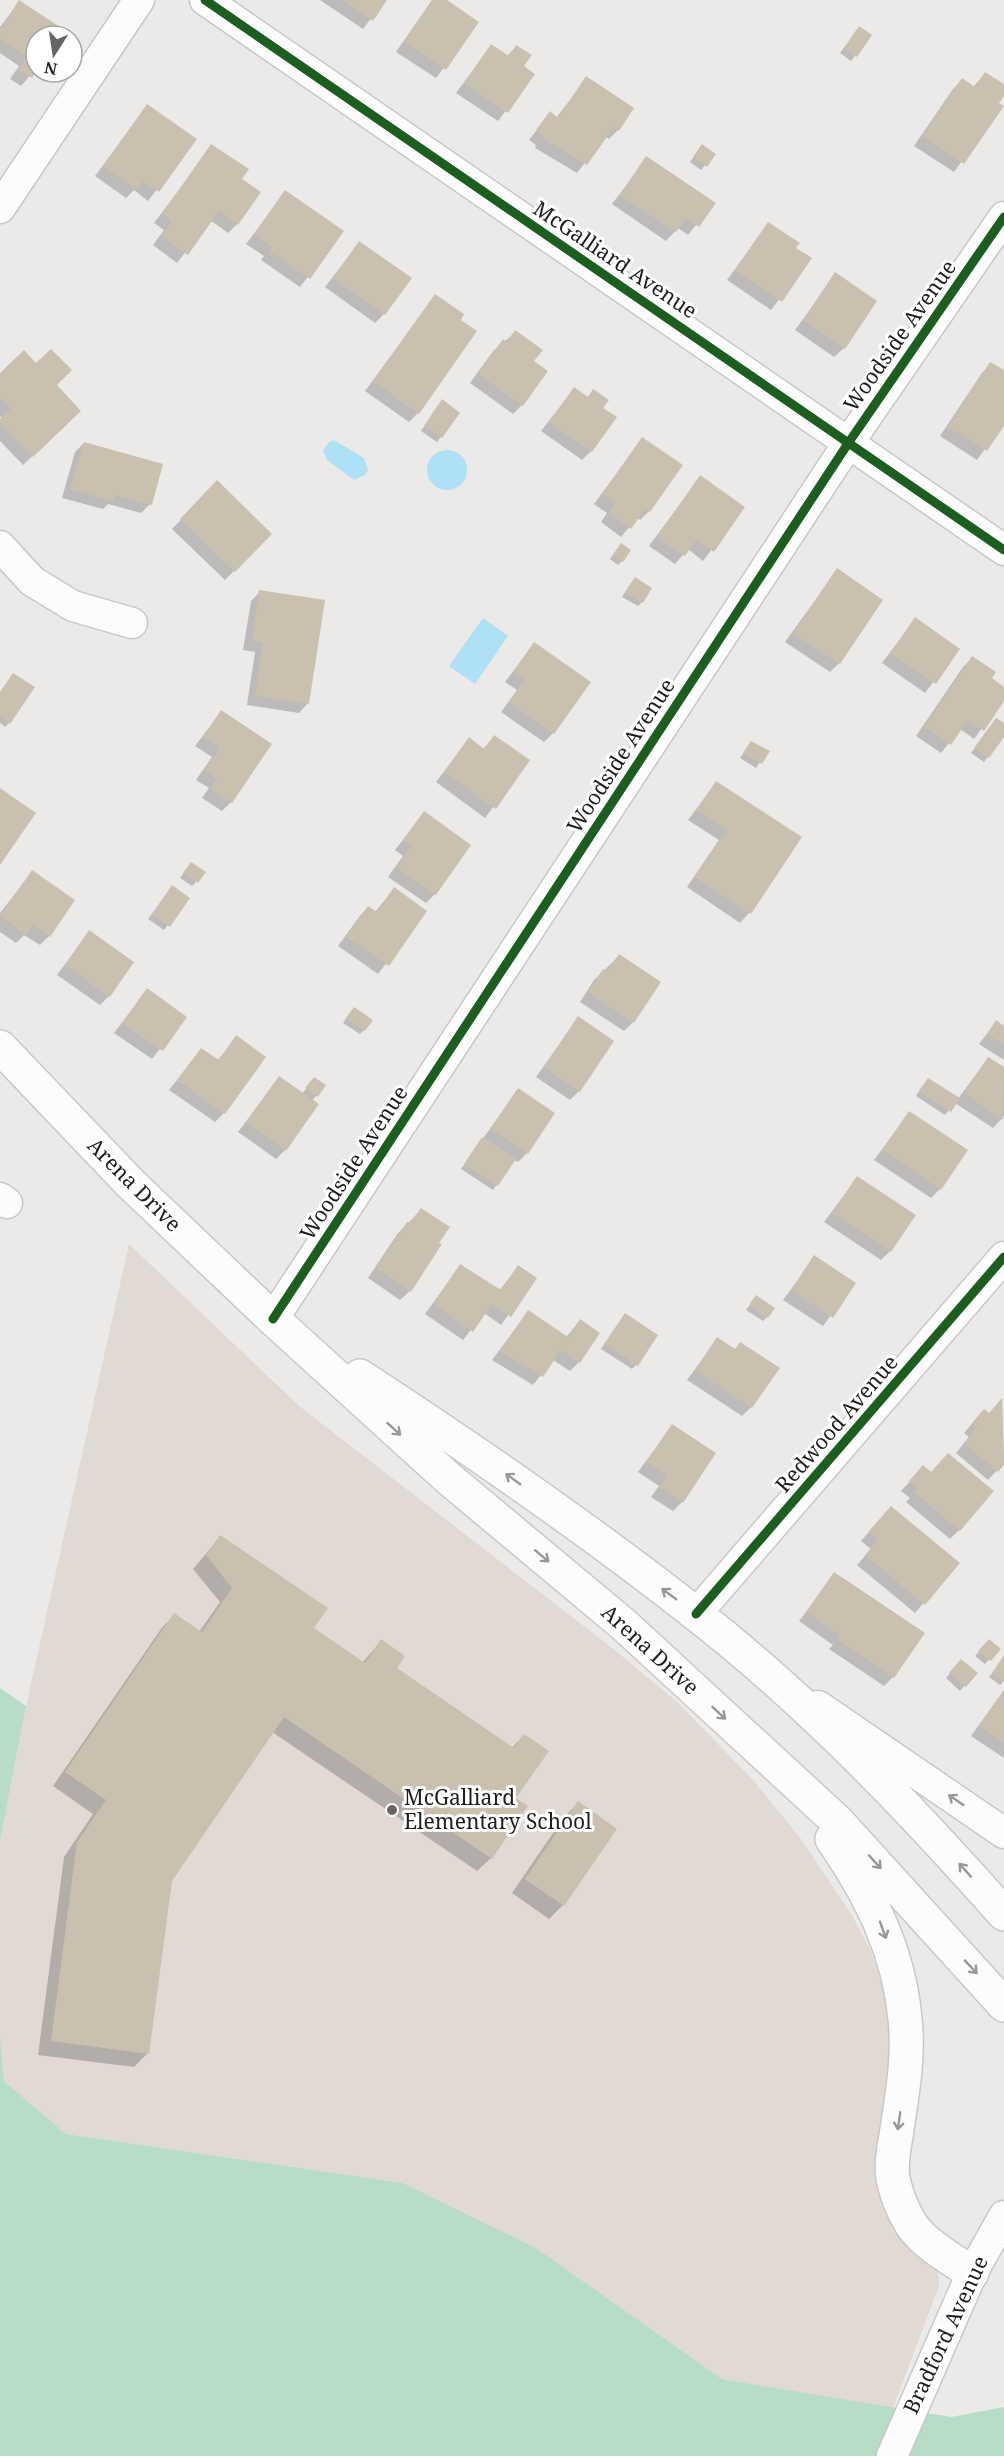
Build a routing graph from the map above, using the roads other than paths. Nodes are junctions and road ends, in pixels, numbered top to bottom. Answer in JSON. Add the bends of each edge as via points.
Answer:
{"nodes":[{"id":1,"x":139,"y":0,"type":"edge"},
{"id":2,"x":205,"y":0,"type":"edge"},
{"id":3,"x":0,"y":208,"type":"edge"},
{"id":4,"x":1004,"y":217,"type":"edge"},
{"id":5,"x":849,"y":442,"type":"junction"},
{"id":6,"x":0,"y":546,"type":"edge"},
{"id":7,"x":1004,"y":550,"type":"edge"},
{"id":8,"x":132,"y":622,"type":"dead end"},
{"id":9,"x":0,"y":1047,"type":"edge"},
{"id":10,"x":1004,"y":1257,"type":"edge"},
{"id":11,"x":273,"y":1319,"type":"junction"},
{"id":12,"x":696,"y":1614,"type":"junction"},
{"id":13,"x":748,"y":1658,"type":"junction"},
{"id":14,"x":786,"y":1774,"type":"junction"},
{"id":15,"x":1004,"y":1833,"type":"edge"},
{"id":16,"x":1004,"y":1914,"type":"edge"},
{"id":17,"x":1004,"y":2005,"type":"edge"},
{"id":18,"x":1004,"y":2216,"type":"edge"},
{"id":19,"x":972,"y":2273,"type":"junction"},
{"id":20,"x":892,"y":2456,"type":"edge"}],
"edges":[{"from":1,"to":3,"type":"street"},
{"from":2,"to":5,"type":"street","name":"McGalliard Avenue"},
{"from":4,"to":5,"type":"street","name":"Woodside Avenue"},
{"from":5,"to":7,"type":"street","name":"McGalliard Avenue"},
{"from":5,"to":11,"type":"street","name":"Woodside Avenue"},
{"from":6,"to":8,"type":"street","via":[[32,581],[73,606]]},
{"from":9,"to":11,"type":"main road","name":"Arena Drive","via":[[131,1184]]},
{"from":10,"to":12,"type":"street","name":"Redwood Avenue"},
{"from":12,"to":11,"type":"main road","name":"Arena Drive","one_way":true,"via":[[478,1453]]},
{"from":11,"to":14,"type":"main road","name":"Arena Drive","one_way":true,"via":[[448,1478],[623,1624]]},
{"from":12,"to":13,"type":"main road","name":"Arena Drive"},
{"from":15,"to":13,"type":"street","one_way":true},
{"from":16,"to":13,"type":"main road","name":"Arena Drive","one_way":true,"via":[[851,1751]]},
{"from":14,"to":17,"type":"main road","name":"Arena Drive","one_way":true,"via":[[838,1822]]},
{"from":14,"to":19,"type":"main road","one_way":true,"via":[[879,1916],[896,1964],[906,2019],[906,2070],[893,2178],[904,2209],[919,2235]]},
{"from":18,"to":19,"type":"street","name":"Bradford Avenue"},
{"from":19,"to":20,"type":"street","name":"Bradford Avenue"}]}
